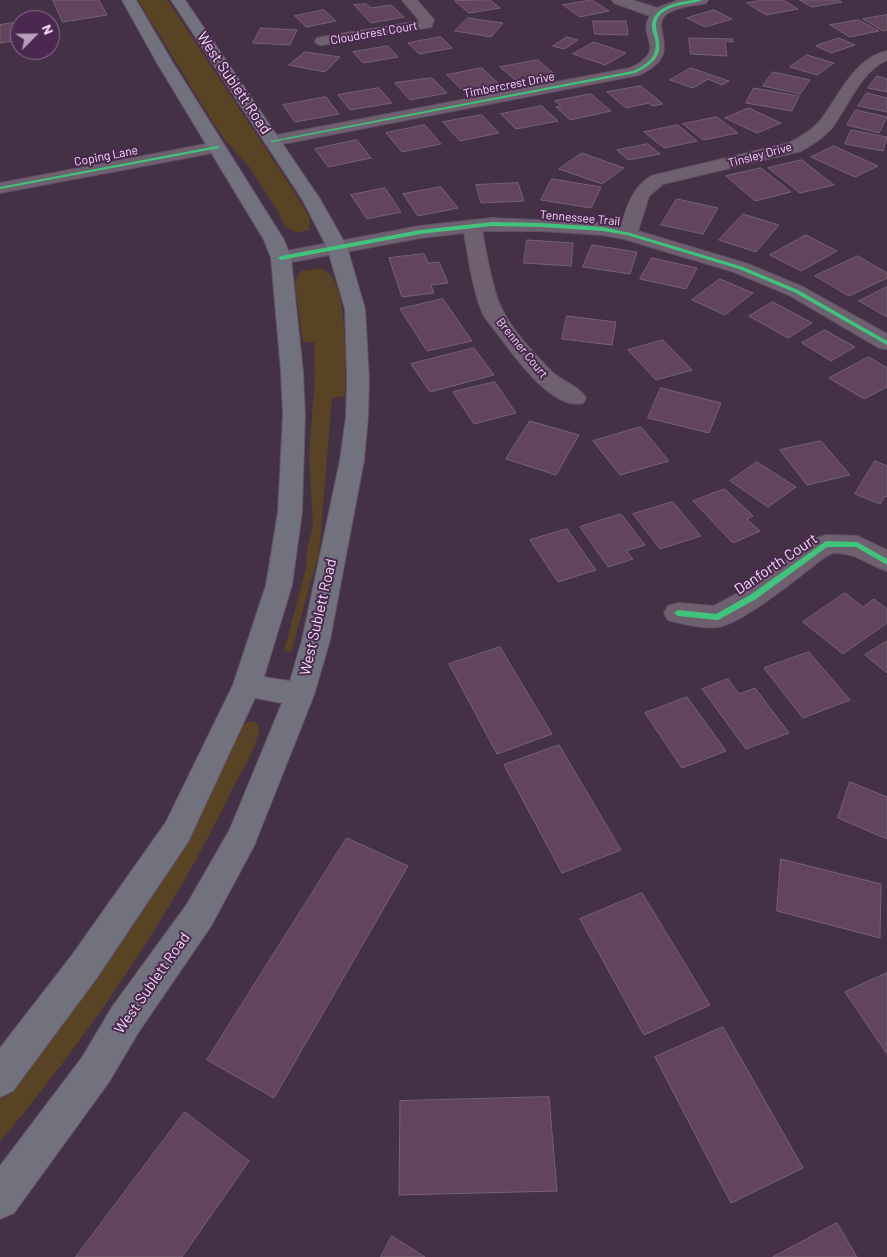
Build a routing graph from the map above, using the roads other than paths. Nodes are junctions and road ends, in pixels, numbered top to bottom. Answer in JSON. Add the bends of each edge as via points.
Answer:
{"nodes":[{"id":1,"x":129,"y":0,"type":"edge"},
{"id":2,"x":178,"y":0,"type":"edge"},
{"id":3,"x":409,"y":0,"type":"edge"},
{"id":4,"x":619,"y":0,"type":"edge"},
{"id":5,"x":701,"y":0,"type":"edge"},
{"id":6,"x":659,"y":14,"type":"junction"},
{"id":7,"x":322,"y":41,"type":"dead end"},
{"id":8,"x":887,"y":55,"type":"edge"},
{"id":9,"x":272,"y":141,"type":"junction"},
{"id":10,"x":217,"y":147,"type":"junction"},
{"id":11,"x":0,"y":188,"type":"edge"},
{"id":12,"x":472,"y":226,"type":"junction"},
{"id":13,"x":628,"y":234,"type":"junction"},
{"id":14,"x":337,"y":247,"type":"junction"},
{"id":15,"x":281,"y":258,"type":"junction"},
{"id":16,"x":887,"y":343,"type":"edge"},
{"id":17,"x":575,"y":398,"type":"dead end"},
{"id":18,"x":887,"y":562,"type":"edge"},
{"id":19,"x":678,"y":613,"type":"dead end"},
{"id":20,"x":247,"y":685,"type":"junction"},
{"id":21,"x":300,"y":695,"type":"junction"},
{"id":22,"x":0,"y":1078,"type":"edge"},
{"id":23,"x":0,"y":1199,"type":"edge"}],
"edges":[{"from":1,"to":10,"type":"main road"},
{"from":2,"to":9,"type":"main road","name":"West Sublett Road"},
{"from":3,"to":7,"type":"street","name":"Cloudcrest Court","via":[[427,20],[426,24]]},
{"from":4,"to":6,"type":"street"},
{"from":5,"to":6,"type":"street","via":[[684,3]]},
{"from":6,"to":9,"type":"street","name":"Timbercrest Drive","via":[[654,27],[659,43],[658,54],[647,66],[634,72]]},
{"from":8,"to":13,"type":"street","name":"Tinsley Drive","via":[[879,57],[860,73],[825,125],[812,138],[794,146],[657,180],[647,186],[641,193]]},
{"from":9,"to":14,"type":"main road","name":"West Sublett Road","via":[[311,199]]},
{"from":10,"to":11,"type":"street","name":"Coping Lane"},
{"from":10,"to":15,"type":"main road","via":[[258,212]]},
{"from":12,"to":13,"type":"street","name":"Tennessee Trail","via":[[541,225]]},
{"from":12,"to":14,"type":"street","name":"Tennessee Trail"},
{"from":12,"to":17,"type":"street","name":"Brenner Court","via":[[493,313],[546,379]]},
{"from":13,"to":16,"type":"street","name":"Tennessee Trail","via":[[741,268],[779,283]]},
{"from":14,"to":15,"type":"street","name":"Tennessee Trail"},
{"from":14,"to":21,"type":"main road","name":"West Sublett Road","via":[[355,309],[356,417],[352,460],[316,640]]},
{"from":15,"to":20,"type":"main road","via":[[294,415],[290,512],[278,585]]},
{"from":18,"to":19,"type":"street","name":"Danforth Court","via":[[857,545],[826,544],[753,597],[717,617]]},
{"from":20,"to":21,"type":"main road"},
{"from":20,"to":22,"type":"main road","via":[[177,832],[84,967]]},
{"from":21,"to":23,"type":"main road","name":"West Sublett Road","via":[[243,836],[199,915],[124,1020],[96,1069]]}]}
